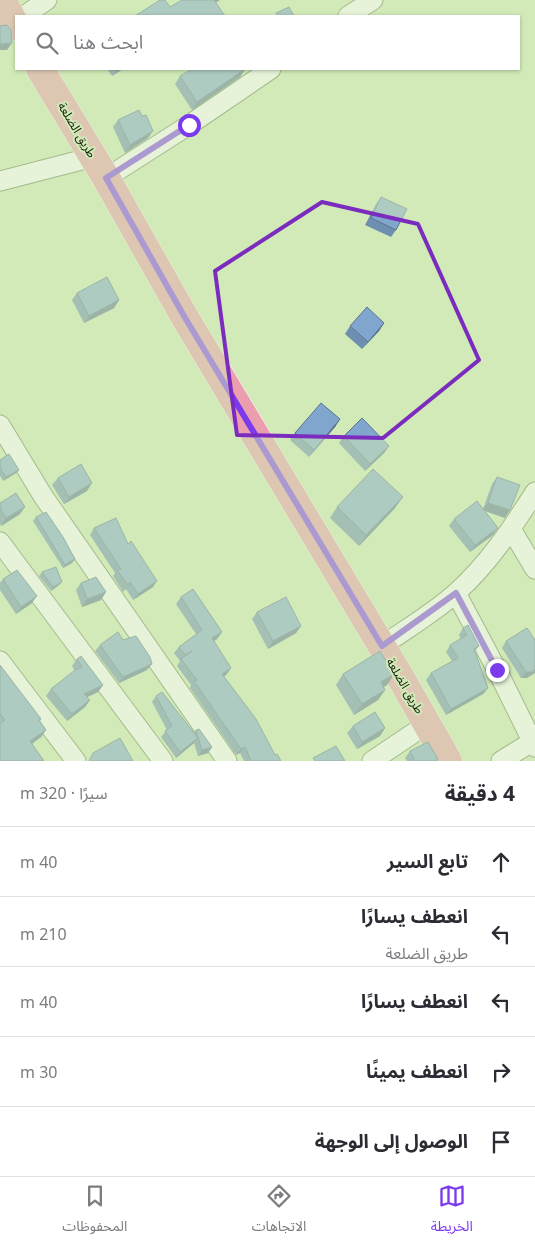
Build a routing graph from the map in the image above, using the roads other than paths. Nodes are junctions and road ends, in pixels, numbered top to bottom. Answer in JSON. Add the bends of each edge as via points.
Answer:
{"nodes":[{"id":1,"x":47,"y":0,"type":"edge"},
{"id":2,"x":372,"y":0,"type":"edge"},
{"id":3,"x":19,"y":15,"type":"edge"},
{"id":4,"x":350,"y":15,"type":"edge"},
{"id":5,"x":41,"y":70,"type":"edge"},
{"id":6,"x":270,"y":70,"type":"edge"},
{"id":7,"x":99,"y":167,"type":"junction"},
{"id":8,"x":0,"y":180,"type":"edge"},
{"id":9,"x":0,"y":425,"type":"edge"},
{"id":10,"x":535,"y":492,"type":"edge"},
{"id":11,"x":511,"y":529,"type":"junction"},
{"id":12,"x":0,"y":542,"type":"edge"},
{"id":13,"x":535,"y":569,"type":"edge"},
{"id":14,"x":456,"y":593,"type":"junction"},
{"id":15,"x":382,"y":646,"type":"junction"},
{"id":16,"x":0,"y":661,"type":"edge"},
{"id":17,"x":427,"y":724,"type":"junction"},
{"id":18,"x":534,"y":743,"type":"edge"},
{"id":19,"x":76,"y":761,"type":"edge"},
{"id":20,"x":163,"y":761,"type":"edge"},
{"id":21,"x":227,"y":761,"type":"edge"},
{"id":22,"x":372,"y":761,"type":"edge"},
{"id":23,"x":448,"y":761,"type":"edge"},
{"id":24,"x":501,"y":761,"type":"edge"}],
"edges":[{"from":1,"to":3,"type":"street"},
{"from":2,"to":4,"type":"street"},
{"from":5,"to":7,"type":"main road","name":"طريق الضلعة"},
{"from":6,"to":7,"type":"street","via":[[189,125]]},
{"from":7,"to":8,"type":"street"},
{"from":7,"to":15,"type":"main road","name":"طريق الضلعة","via":[[184,316]]},
{"from":9,"to":21,"type":"street","via":[[43,496]]},
{"from":10,"to":11,"type":"street"},
{"from":11,"to":13,"type":"street"},
{"from":11,"to":14,"type":"street","via":[[489,560]]},
{"from":12,"to":20,"type":"street"},
{"from":14,"to":15,"type":"street"},
{"from":14,"to":18,"type":"street"},
{"from":15,"to":17,"type":"main road","name":"طريق الضلعة"},
{"from":16,"to":19,"type":"street"},
{"from":17,"to":22,"type":"street"},
{"from":17,"to":23,"type":"main road","name":"طريق الضلعة"},
{"from":18,"to":24,"type":"street"}]}
